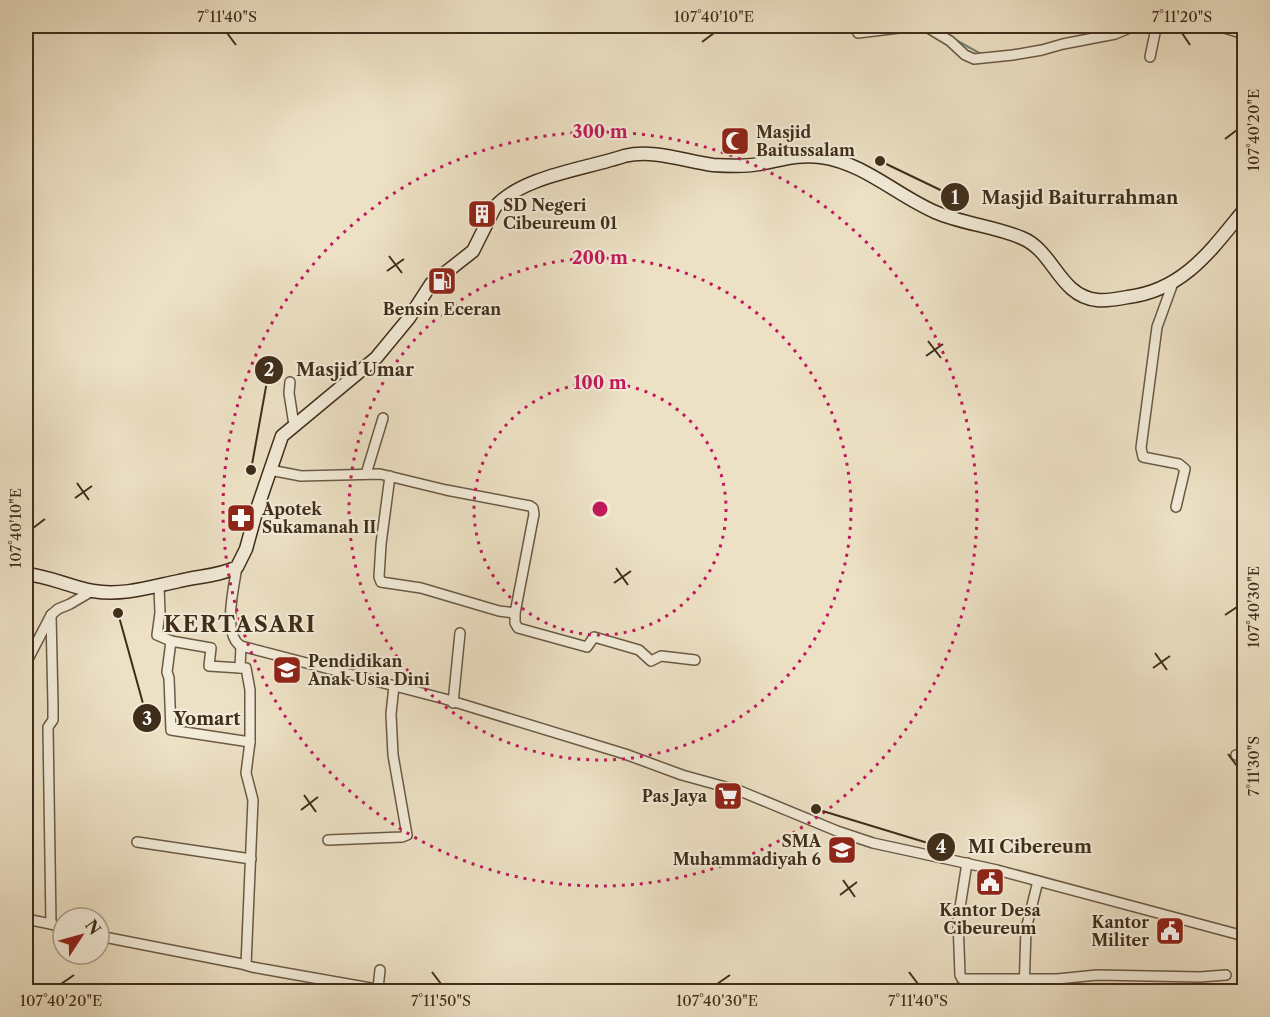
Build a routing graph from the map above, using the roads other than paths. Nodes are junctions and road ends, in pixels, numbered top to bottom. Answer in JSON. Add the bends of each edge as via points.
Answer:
{"nodes":[{"id":1,"x":915,"y":26,"type":"edge"},
{"id":2,"x":925,"y":26,"type":"edge"},
{"id":3,"x":1134,"y":26,"type":"edge"},
{"id":4,"x":1153,"y":26,"type":"edge"},
{"id":5,"x":1218,"y":26,"type":"edge"},
{"id":6,"x":858,"y":33,"type":"dead end"},
{"id":7,"x":1245,"y":34,"type":"edge"},
{"id":8,"x":1150,"y":57,"type":"dead end"},
{"id":9,"x":1245,"y":210,"type":"edge"},
{"id":10,"x":1173,"y":283,"type":"junction"},
{"id":11,"x":290,"y":382,"type":"dead end"},
{"id":12,"x":383,"y":418,"type":"dead end"},
{"id":13,"x":294,"y":425,"type":"junction"},
{"id":14,"x":270,"y":470,"type":"junction"},
{"id":15,"x":366,"y":474,"type":"junction"},
{"id":16,"x":390,"y":476,"type":"junction"},
{"id":17,"x":1176,"y":507,"type":"dead end"},
{"id":18,"x":237,"y":567,"type":"junction"},
{"id":19,"x":26,"y":574,"type":"edge"},
{"id":20,"x":159,"y":586,"type":"junction"},
{"id":21,"x":93,"y":591,"type":"junction"},
{"id":22,"x":515,"y":613,"type":"junction"},
{"id":23,"x":51,"y":615,"type":"junction"},
{"id":24,"x":460,"y":633,"type":"dead end"},
{"id":25,"x":171,"y":642,"type":"junction"},
{"id":26,"x":241,"y":646,"type":"junction"},
{"id":27,"x":695,"y":660,"type":"dead end"},
{"id":28,"x":26,"y":663,"type":"edge"},
{"id":29,"x":240,"y":668,"type":"junction"},
{"id":30,"x":394,"y":686,"type":"junction"},
{"id":31,"x":453,"y":703,"type":"junction"},
{"id":32,"x":250,"y":742,"type":"junction"},
{"id":33,"x":328,"y":840,"type":"dead end"},
{"id":34,"x":137,"y":842,"type":"dead end"},
{"id":35,"x":251,"y":859,"type":"junction"},
{"id":36,"x":968,"y":863,"type":"junction"},
{"id":37,"x":1038,"y":881,"type":"junction"},
{"id":38,"x":26,"y":919,"type":"edge"},
{"id":39,"x":51,"y":924,"type":"joint"},
{"id":40,"x":1245,"y":936,"type":"edge"},
{"id":41,"x":111,"y":938,"type":"edge"},
{"id":42,"x":246,"y":965,"type":"junction"},
{"id":43,"x":380,"y":970,"type":"dead end"},
{"id":44,"x":1226,"y":975,"type":"dead end"},
{"id":45,"x":1025,"y":978,"type":"junction"},
{"id":46,"x":968,"y":980,"type":"junction"},
{"id":47,"x":378,"y":988,"type":"junction"},
{"id":48,"x":364,"y":989,"type":"edge"},
{"id":49,"x":393,"y":992,"type":"edge"},
{"id":50,"x":969,"y":992,"type":"edge"},
{"id":51,"x":1024,"y":992,"type":"edge"}],
"edges":[{"from":1,"to":6,"type":"street"},
{"from":2,"to":3,"type":"street","via":[[974,59],[1042,50]]},
{"from":4,"to":8,"type":"street"},
{"from":5,"to":7,"type":"street"},
{"from":9,"to":10,"type":"main road","via":[[1200,262]]},
{"from":10,"to":13,"type":"main road","via":[[1159,291],[1126,298],[1095,300],[1081,295],[1068,287],[1038,249],[1022,238],[936,212],[836,160],[789,156],[758,164],[714,165],[635,153],[542,180],[504,197],[473,251],[431,284],[376,358]]},
{"from":10,"to":17,"type":"street","via":[[1157,327],[1141,448],[1143,457],[1179,464],[1185,470]]},
{"from":11,"to":13,"type":"street"},
{"from":12,"to":15,"type":"street"},
{"from":13,"to":14,"type":"main road","via":[[282,436]]},
{"from":14,"to":15,"type":"street","via":[[301,476]]},
{"from":14,"to":18,"type":"main road"},
{"from":15,"to":16,"type":"street"},
{"from":16,"to":22,"type":"street","via":[[381,544],[381,582],[421,588]]},
{"from":16,"to":22,"type":"street","via":[[533,508]]},
{"from":18,"to":20,"type":"main road"},
{"from":18,"to":26,"type":"street","via":[[230,626],[233,640]]},
{"from":19,"to":21,"type":"main road"},
{"from":20,"to":21,"type":"main road","via":[[127,592]]},
{"from":20,"to":25,"type":"street","via":[[157,635]]},
{"from":21,"to":23,"type":"street"},
{"from":22,"to":27,"type":"street","via":[[518,627],[587,647],[594,637],[641,651],[651,661],[661,656]]},
{"from":23,"to":28,"type":"street"},
{"from":23,"to":39,"type":"street"},
{"from":24,"to":31,"type":"street"},
{"from":25,"to":29,"type":"street","via":[[211,648],[209,666]]},
{"from":25,"to":32,"type":"street","via":[[167,672],[171,730]]},
{"from":26,"to":29,"type":"street"},
{"from":26,"to":30,"type":"street"},
{"from":29,"to":32,"type":"street","via":[[248,671]]},
{"from":30,"to":31,"type":"street"},
{"from":30,"to":33,"type":"street","via":[[393,755],[408,835]]},
{"from":31,"to":36,"type":"street","via":[[740,792],[873,843]]},
{"from":32,"to":35,"type":"street","via":[[246,773],[253,800]]},
{"from":34,"to":35,"type":"street"},
{"from":35,"to":42,"type":"street"},
{"from":36,"to":37,"type":"street"},
{"from":36,"to":46,"type":"street","via":[[958,920],[960,975]]},
{"from":37,"to":40,"type":"street"},
{"from":37,"to":45,"type":"street","via":[[1026,929]]},
{"from":38,"to":39,"type":"street"},
{"from":41,"to":42,"type":"street"},
{"from":42,"to":48,"type":"street"},
{"from":43,"to":47,"type":"street"},
{"from":44,"to":45,"type":"street"},
{"from":45,"to":46,"type":"street"},
{"from":45,"to":51,"type":"street"},
{"from":46,"to":50,"type":"street"},
{"from":47,"to":48,"type":"street"},
{"from":47,"to":49,"type":"street"}]}
